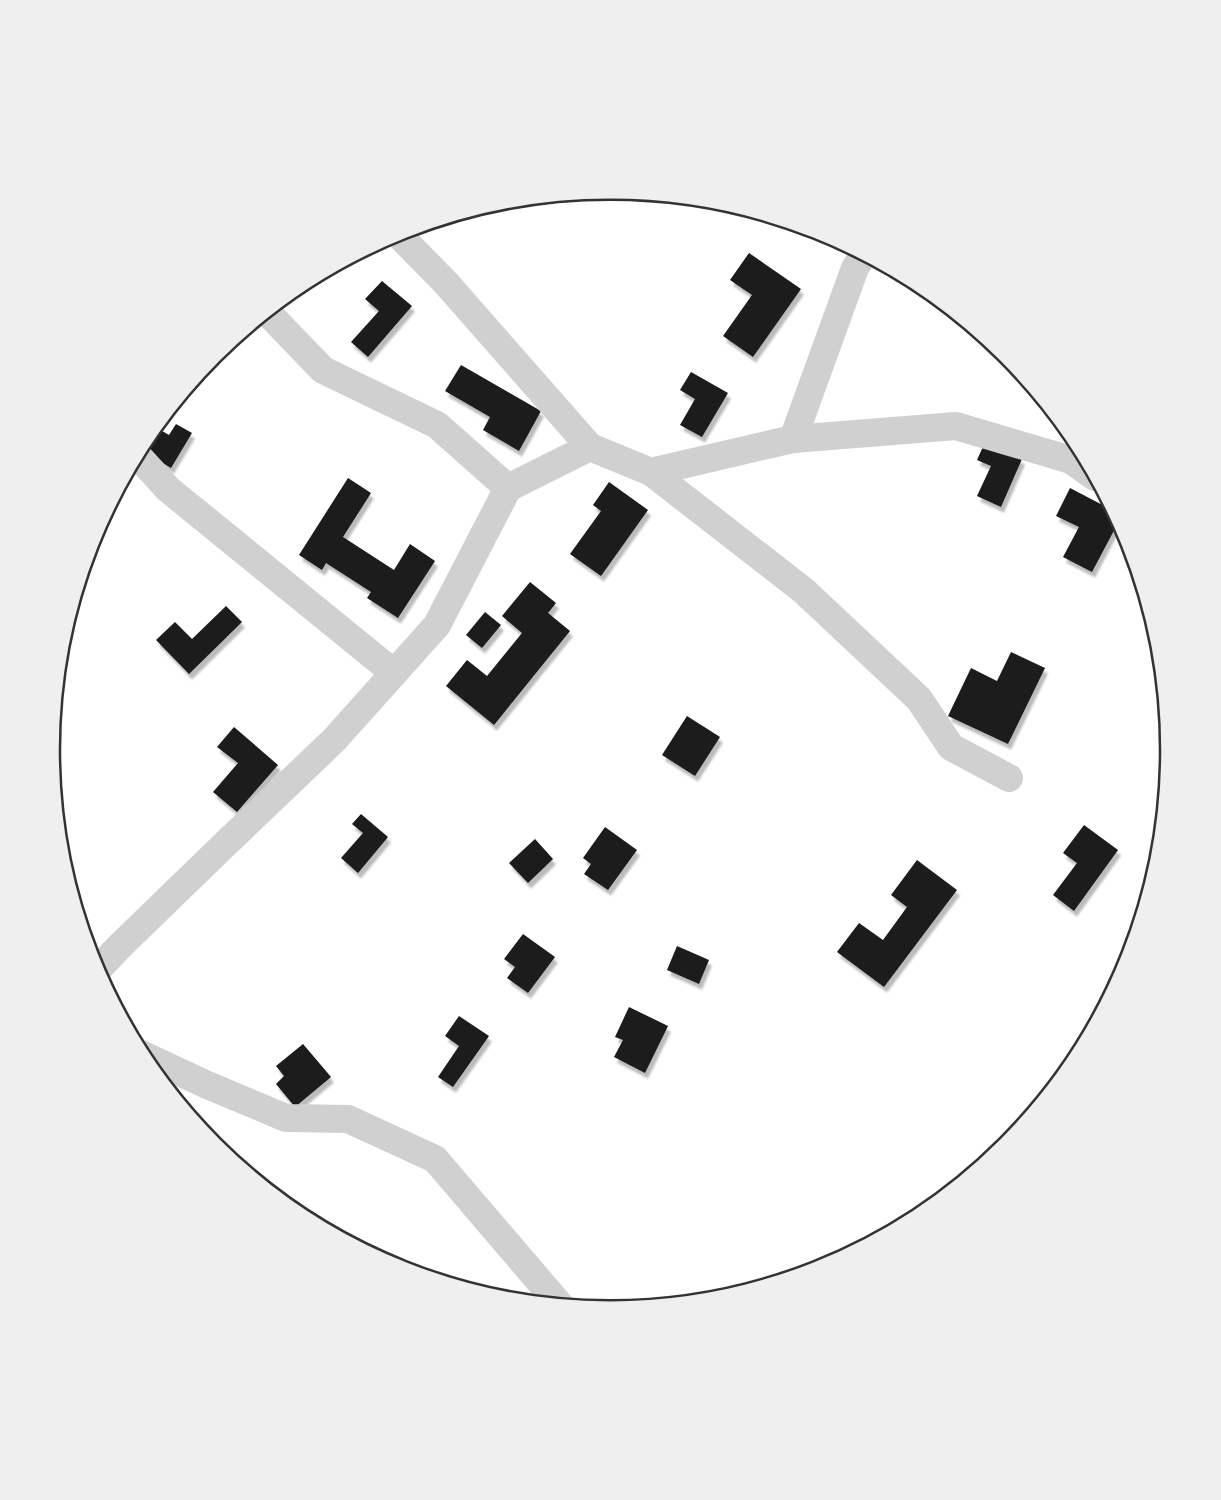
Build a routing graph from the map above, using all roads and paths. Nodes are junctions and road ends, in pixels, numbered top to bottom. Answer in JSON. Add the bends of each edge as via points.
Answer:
{"nodes":[{"id":1,"x":403,"y":240,"type":"edge"},
{"id":2,"x":860,"y":259,"type":"edge"},
{"id":3,"x":271,"y":316,"type":"edge"},
{"id":4,"x":793,"y":439,"type":"junction"},
{"id":5,"x":590,"y":447,"type":"junction"},
{"id":6,"x":143,"y":461,"type":"edge"},
{"id":7,"x":1083,"y":468,"type":"edge"},
{"id":8,"x":650,"y":472,"type":"junction"},
{"id":9,"x":508,"y":488,"type":"junction"},
{"id":10,"x":394,"y":673,"type":"junction"},
{"id":11,"x":1009,"y":778,"type":"dead end"},
{"id":12,"x":103,"y":964,"type":"edge"},
{"id":13,"x":158,"y":1063,"type":"edge"},
{"id":14,"x":553,"y":1297,"type":"edge"}],
"edges":[{"from":1,"to":5,"type":"street"},
{"from":2,"to":4,"type":"street"},
{"from":3,"to":9,"type":"street","via":[[324,370],[437,424]]},
{"from":4,"to":7,"type":"street","via":[[956,426],[1071,460]]},
{"from":4,"to":8,"type":"street"},
{"from":5,"to":8,"type":"street"},
{"from":5,"to":9,"type":"street"},
{"from":6,"to":10,"type":"street","via":[[168,489]]},
{"from":8,"to":11,"type":"street","via":[[804,591],[919,699],[951,747]]},
{"from":9,"to":10,"type":"street","via":[[437,625]]},
{"from":10,"to":12,"type":"street","via":[[334,740]]},
{"from":13,"to":14,"type":"street","via":[[286,1118],[348,1119],[435,1159]]}]}
